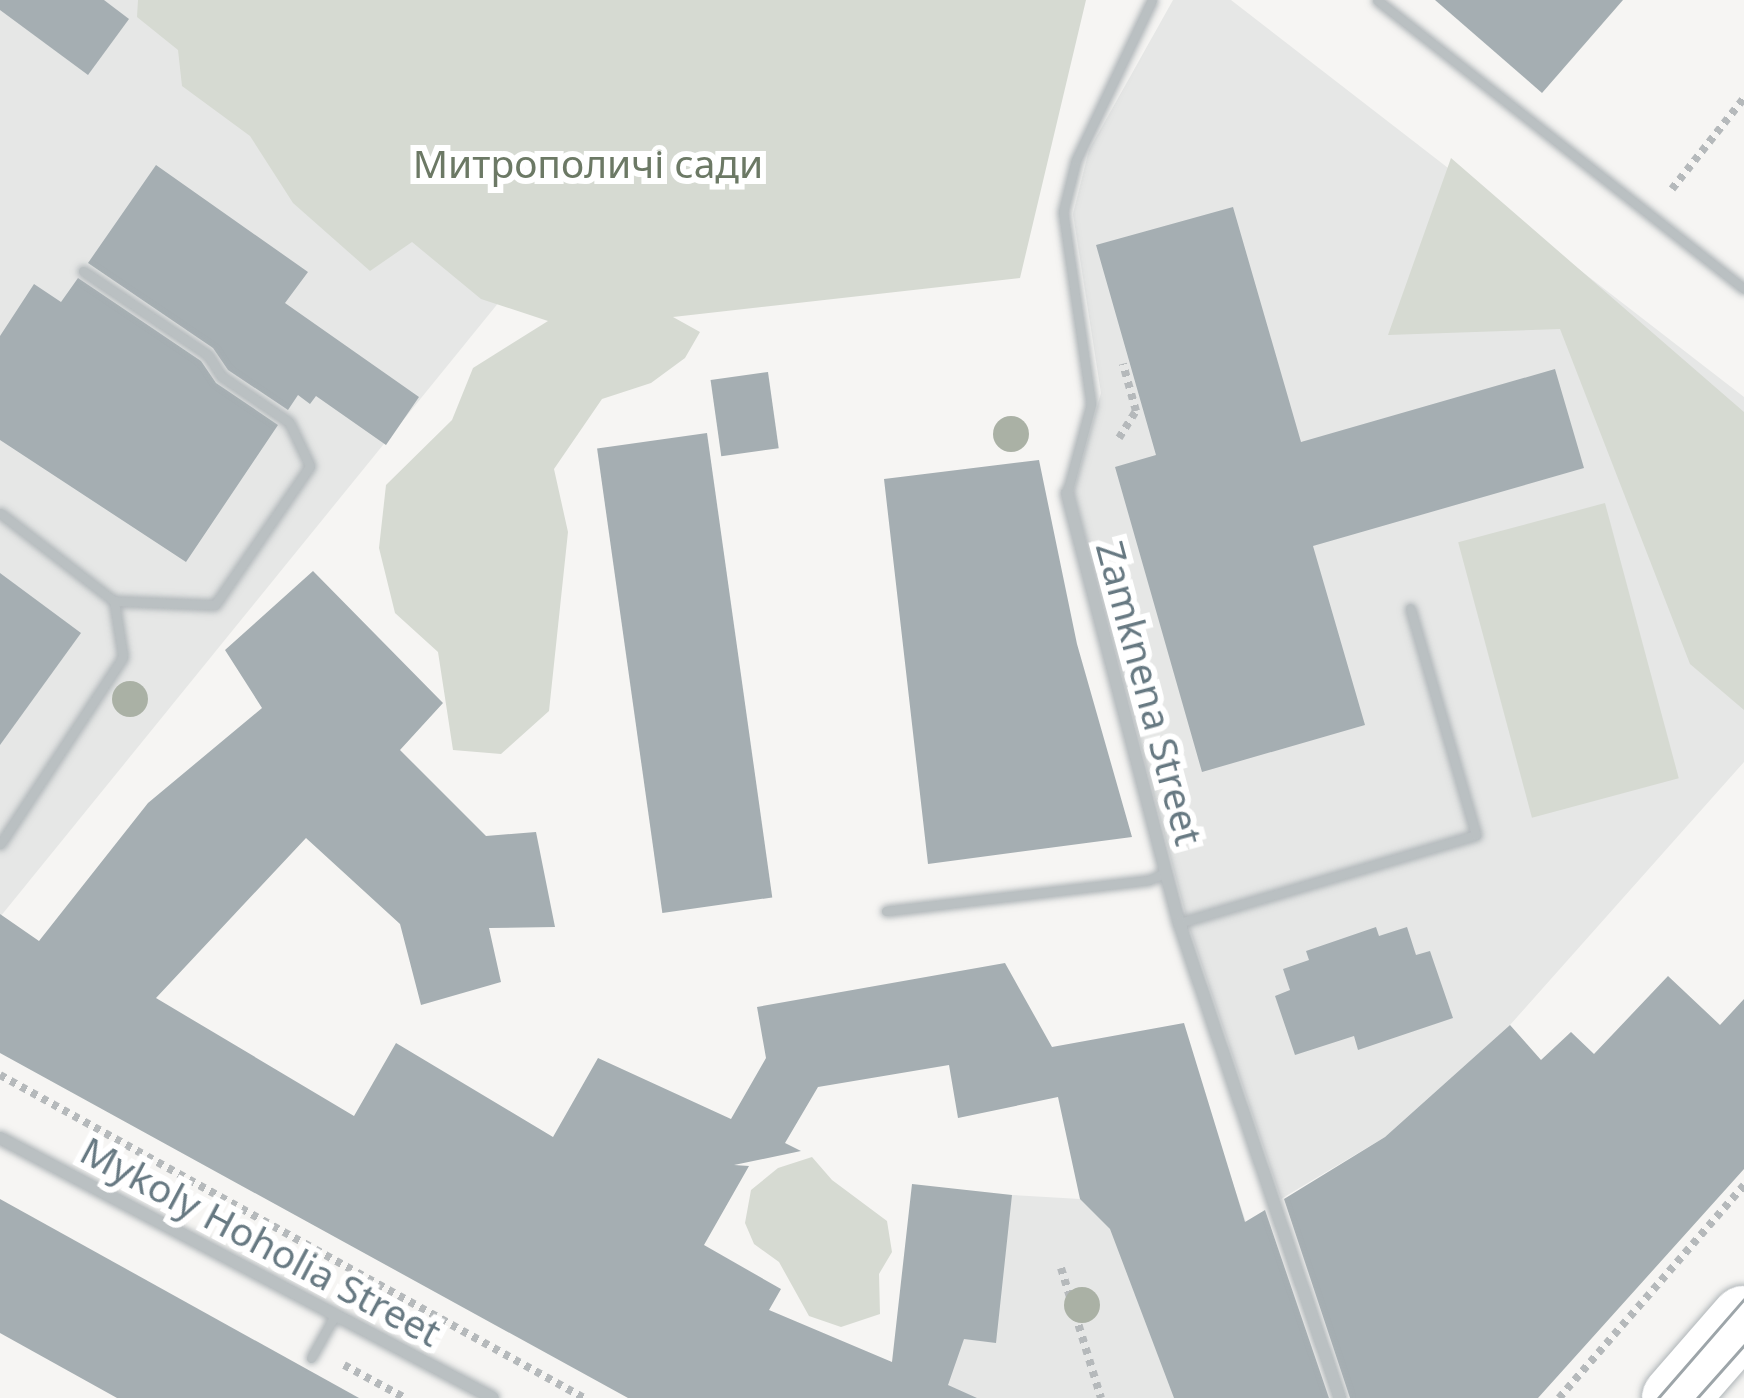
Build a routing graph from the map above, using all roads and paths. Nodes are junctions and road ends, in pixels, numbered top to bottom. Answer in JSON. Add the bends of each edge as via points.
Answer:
{"nodes":[{"id":1,"x":1152,"y":0,"type":"edge"},
{"id":2,"x":1377,"y":0,"type":"edge"},
{"id":3,"x":1744,"y":98,"type":"edge"},
{"id":4,"x":1650,"y":217,"type":"junction"},
{"id":5,"x":83,"y":271,"type":"dead end"},
{"id":6,"x":1744,"y":289,"type":"edge"},
{"id":7,"x":1118,"y":350,"type":"dead end"},
{"id":8,"x":1115,"y":443,"type":"dead end"},
{"id":9,"x":1067,"y":494,"type":"joint"},
{"id":10,"x":0,"y":513,"type":"edge"},
{"id":11,"x":114,"y":601,"type":"junction"},
{"id":12,"x":1410,"y":608,"type":"dead end"},
{"id":13,"x":0,"y":844,"type":"edge"},
{"id":14,"x":1165,"y":873,"type":"junction"},
{"id":15,"x":886,"y":911,"type":"dead end"},
{"id":16,"x":1179,"y":922,"type":"junction"},
{"id":17,"x":0,"y":1075,"type":"edge"},
{"id":18,"x":0,"y":1138,"type":"edge"},
{"id":19,"x":1744,"y":1185,"type":"edge"},
{"id":20,"x":1061,"y":1268,"type":"dead end"},
{"id":21,"x":335,"y":1315,"type":"junction"},
{"id":22,"x":1744,"y":1319,"type":"edge"},
{"id":23,"x":311,"y":1358,"type":"dead end"},
{"id":24,"x":493,"y":1398,"type":"edge"},
{"id":25,"x":584,"y":1398,"type":"edge"},
{"id":26,"x":1101,"y":1398,"type":"edge"},
{"id":27,"x":1340,"y":1398,"type":"edge"},
{"id":28,"x":1559,"y":1398,"type":"edge"},
{"id":29,"x":1675,"y":1398,"type":"edge"}],
"edges":[{"from":1,"to":9,"type":"lane","name":"Zamknena Street","via":[[1076,160],[1063,212],[1090,404]]},
{"from":2,"to":4,"type":"lane"},
{"from":3,"to":4,"type":"path"},
{"from":4,"to":6,"type":"lane"},
{"from":5,"to":11,"type":"lane","via":[[208,355],[220,376],[289,422],[310,466],[215,605]]},
{"from":7,"to":8,"type":"path","via":[[1136,411]]},
{"from":9,"to":14,"type":"street","name":"Zamknena Street"},
{"from":10,"to":11,"type":"lane"},
{"from":11,"to":13,"type":"lane","via":[[123,657]]},
{"from":12,"to":16,"type":"lane","via":[[1476,835]]},
{"from":14,"to":15,"type":"lane"},
{"from":14,"to":16,"type":"street","name":"Zamknena Street"},
{"from":16,"to":27,"type":"street","name":"Zamknena Street"},
{"from":17,"to":25,"type":"path"},
{"from":18,"to":21,"type":"street","name":"Mykoly Hoholia Street"},
{"from":19,"to":28,"type":"path"},
{"from":20,"to":26,"type":"path"},
{"from":21,"to":23,"type":"lane"},
{"from":21,"to":24,"type":"street","name":"Mykoly Hoholia Street"},
{"from":22,"to":29,"type":"main road"}]}
